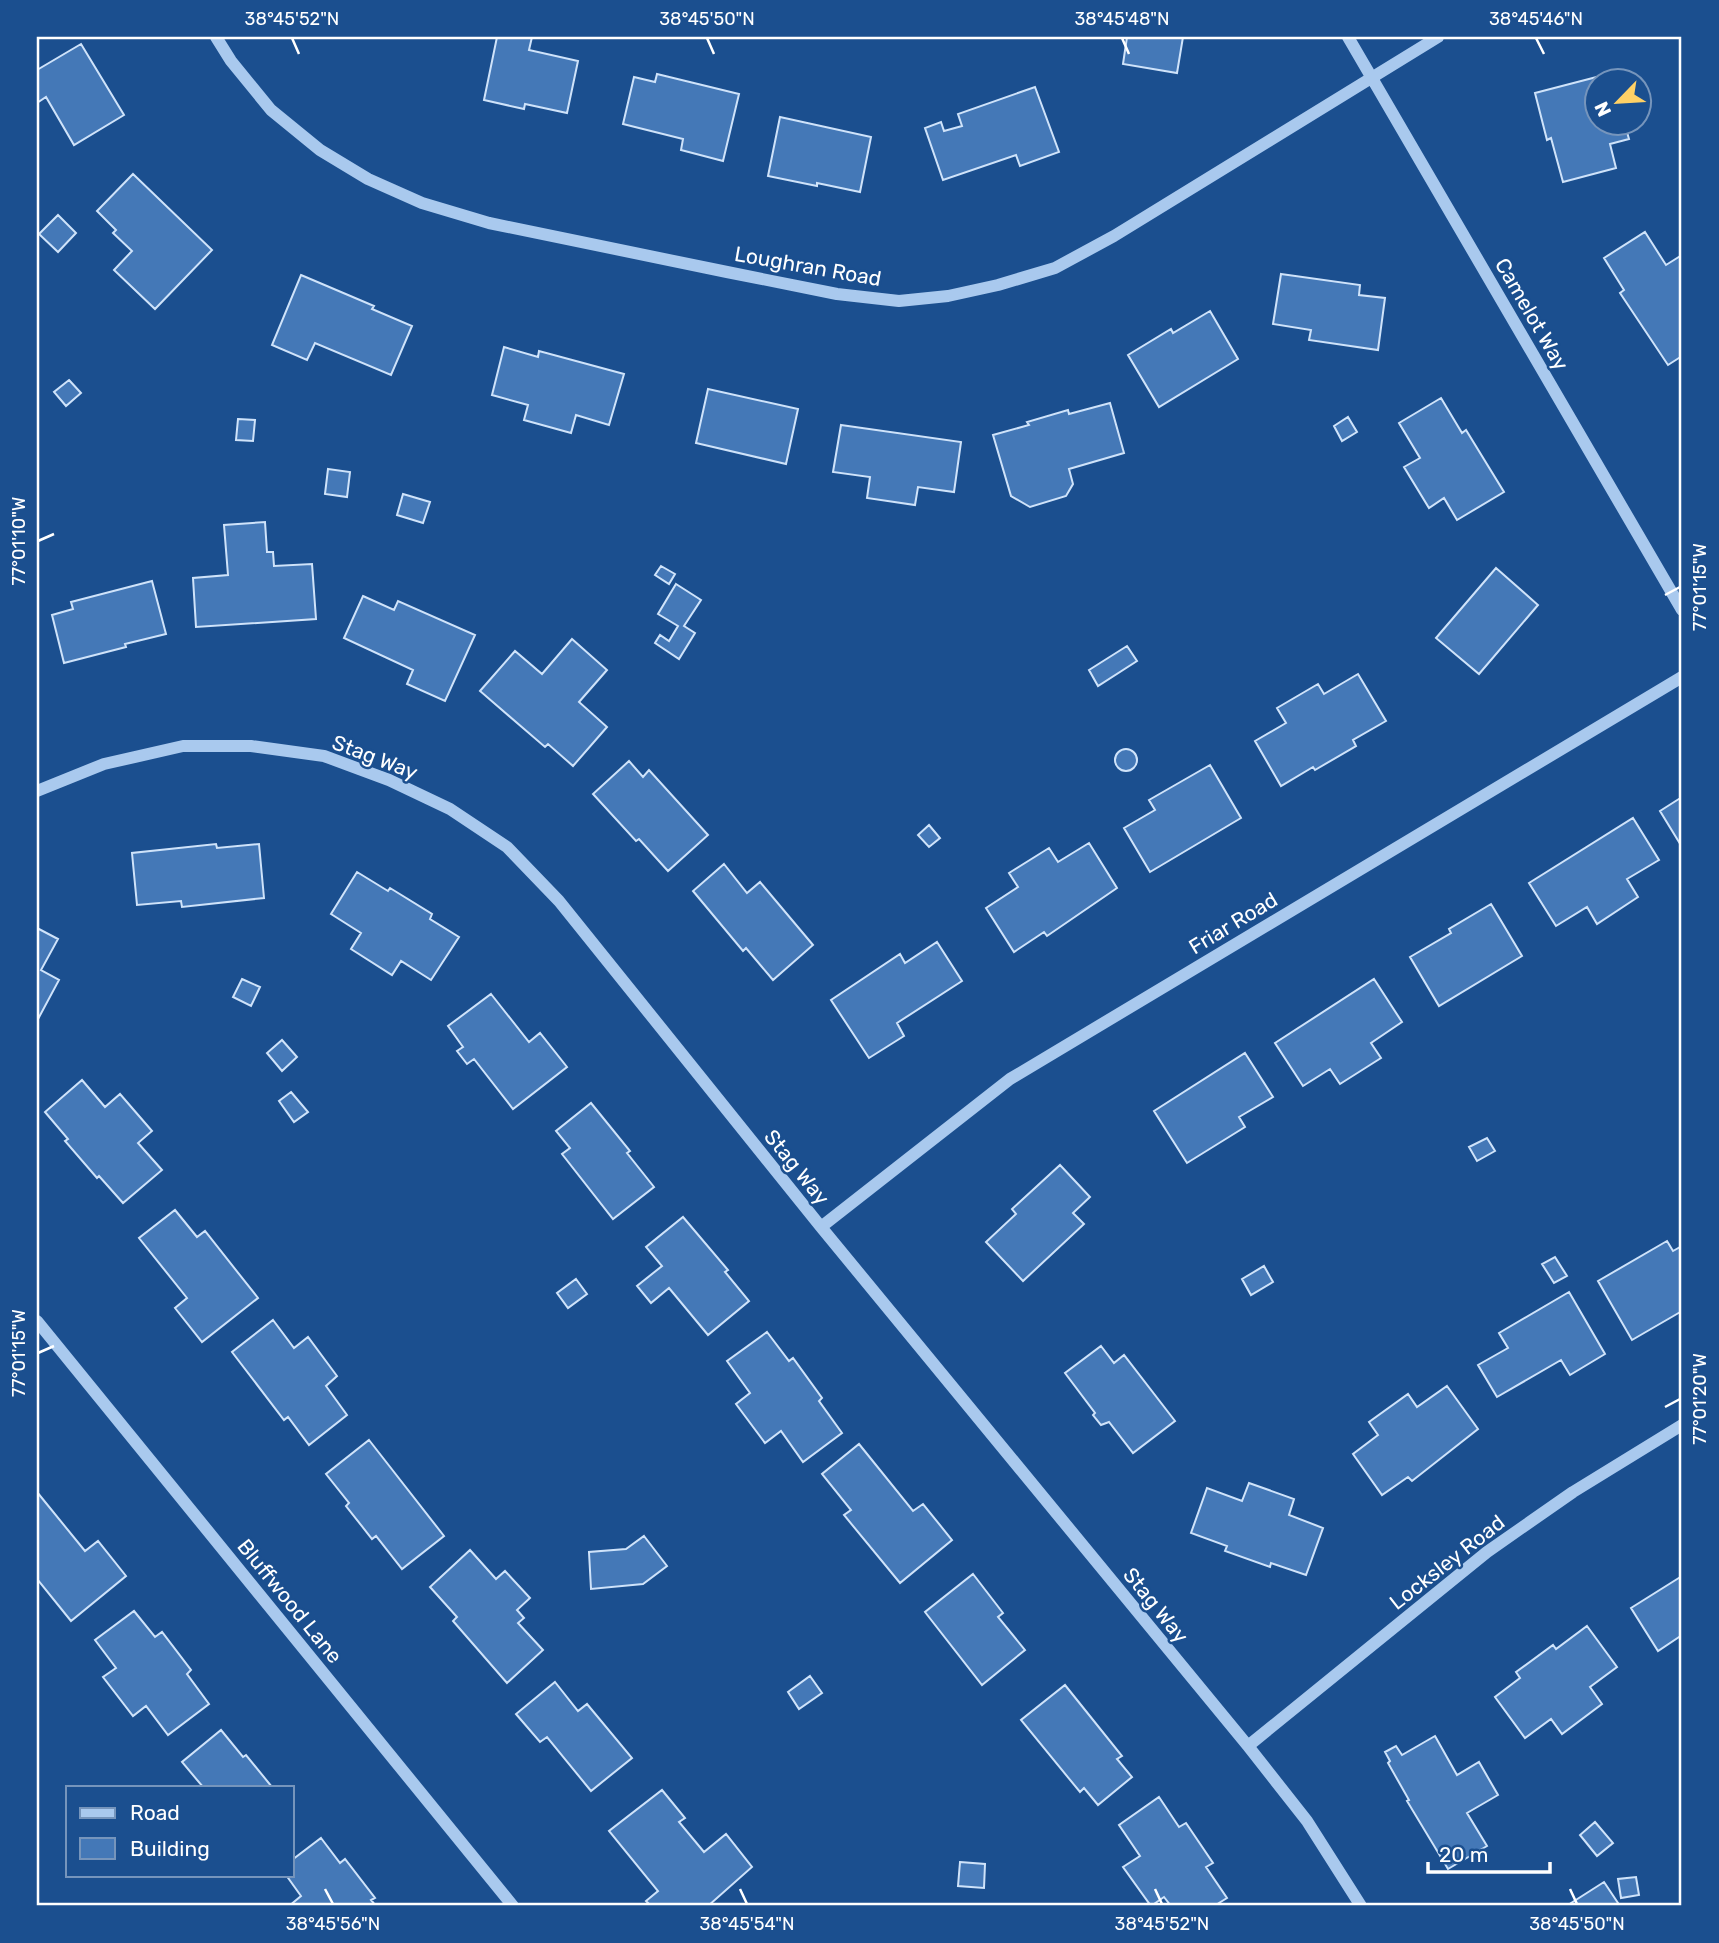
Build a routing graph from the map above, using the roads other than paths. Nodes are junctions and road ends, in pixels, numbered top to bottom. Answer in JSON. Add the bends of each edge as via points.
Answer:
{"nodes":[{"id":1,"x":216,"y":37,"type":"edge"},
{"id":2,"x":1348,"y":37,"type":"edge"},
{"id":3,"x":1438,"y":37,"type":"edge"},
{"id":4,"x":1373,"y":77,"type":"junction"},
{"id":5,"x":1682,"y":610,"type":"edge"},
{"id":6,"x":1682,"y":677,"type":"edge"},
{"id":7,"x":37,"y":791,"type":"edge"},
{"id":8,"x":821,"y":1227,"type":"junction"},
{"id":9,"x":37,"y":1321,"type":"edge"},
{"id":10,"x":1682,"y":1425,"type":"edge"},
{"id":11,"x":1248,"y":1746,"type":"junction"},
{"id":12,"x":513,"y":1906,"type":"edge"},
{"id":13,"x":1361,"y":1906,"type":"edge"}],
"edges":[{"from":1,"to":4,"type":"street","name":"Loughran Road","via":[[271,110],[368,178],[422,203],[489,223],[739,275],[899,301],[948,296],[1055,268]]},
{"from":2,"to":4,"type":"street","name":"Camelot Way"},
{"from":3,"to":4,"type":"street","name":"Loughran Road"},
{"from":4,"to":5,"type":"street","name":"Camelot Way"},
{"from":6,"to":8,"type":"street","name":"Friar Road","via":[[1010,1079]]},
{"from":7,"to":8,"type":"street","name":"Stag Way","via":[[104,764],[183,746],[251,746],[324,756],[450,809],[507,848],[559,901]]},
{"from":8,"to":11,"type":"street","name":"Stag Way"},
{"from":9,"to":12,"type":"street","name":"Bluffwood Lane"},
{"from":10,"to":11,"type":"street","name":"Locksley Road","via":[[1487,1552]]},
{"from":11,"to":13,"type":"street","name":"Stag Way","via":[[1307,1821]]}]}
